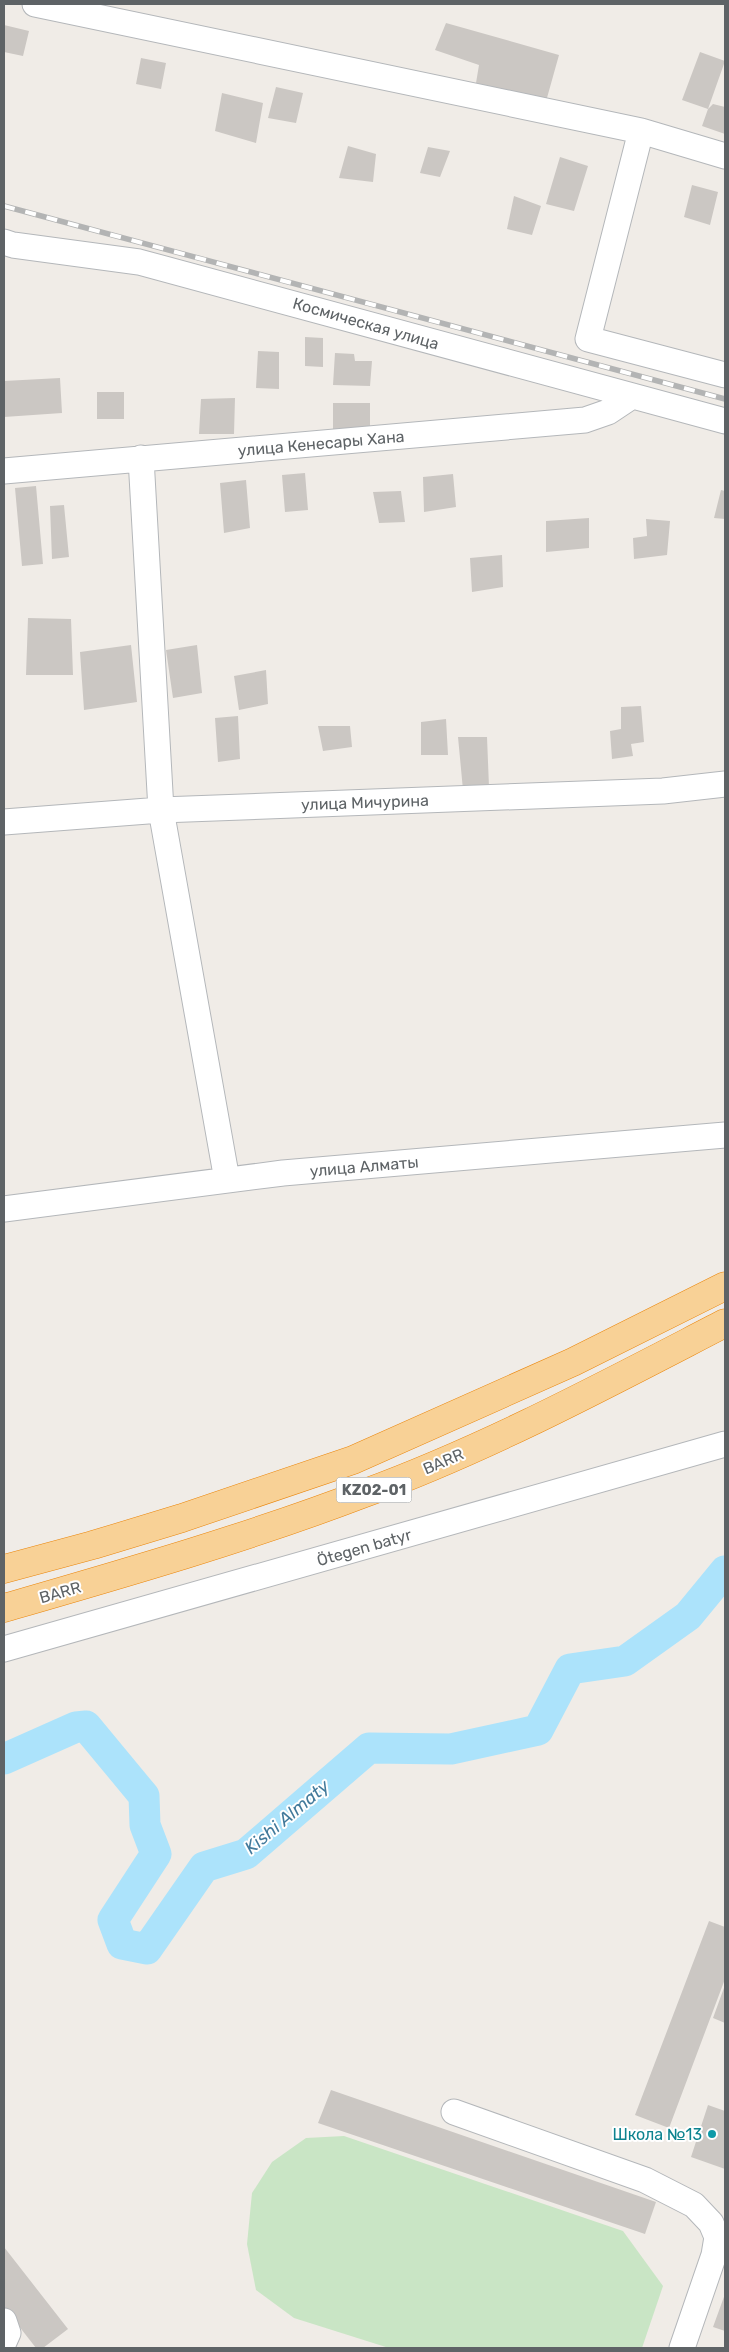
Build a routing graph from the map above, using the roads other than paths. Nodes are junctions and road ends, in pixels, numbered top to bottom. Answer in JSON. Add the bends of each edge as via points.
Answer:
{"nodes":[{"id":1,"x":35,"y":4,"type":"edge"},
{"id":2,"x":641,"y":131,"type":"junction"},
{"id":3,"x":725,"y":156,"type":"edge"},
{"id":4,"x":4,"y":242,"type":"edge"},
{"id":5,"x":725,"y":374,"type":"edge"},
{"id":6,"x":632,"y":396,"type":"junction"},
{"id":7,"x":725,"y":421,"type":"edge"},
{"id":8,"x":141,"y":458,"type":"junction"},
{"id":9,"x":4,"y":471,"type":"edge"},
{"id":10,"x":725,"y":784,"type":"edge"},
{"id":11,"x":161,"y":810,"type":"junction"},
{"id":12,"x":4,"y":822,"type":"edge"},
{"id":13,"x":725,"y":1135,"type":"edge"},
{"id":14,"x":227,"y":1180,"type":"junction"},
{"id":15,"x":4,"y":1209,"type":"edge"},
{"id":16,"x":725,"y":1286,"type":"edge"},
{"id":17,"x":725,"y":1323,"type":"edge"},
{"id":18,"x":725,"y":1444,"type":"edge"},
{"id":19,"x":4,"y":1569,"type":"edge"},
{"id":20,"x":4,"y":1608,"type":"edge"},
{"id":21,"x":4,"y":1649,"type":"edge"},
{"id":22,"x":454,"y":2112,"type":"dead end"},
{"id":23,"x":720,"y":2257,"type":"edge"},
{"id":24,"x":4,"y":2321,"type":"edge"},
{"id":25,"x":4,"y":2342,"type":"edge"},
{"id":26,"x":682,"y":2348,"type":"edge"}],
"edges":[{"from":1,"to":2,"type":"street"},
{"from":2,"to":3,"type":"street"},
{"from":2,"to":5,"type":"street","via":[[588,339]]},
{"from":4,"to":6,"type":"street","name":"Космическая улица","via":[[139,262]]},
{"from":6,"to":7,"type":"street","name":"Космическая улица"},
{"from":6,"to":8,"type":"street","name":"улица Кенесары Хана","via":[[608,412],[585,420]]},
{"from":8,"to":9,"type":"street","name":"улица Кенесары Хана"},
{"from":8,"to":11,"type":"street"},
{"from":10,"to":11,"type":"street","name":"улица Мичурина","via":[[663,791]]},
{"from":11,"to":12,"type":"street","name":"улица Мичурина"},
{"from":11,"to":14,"type":"street"},
{"from":13,"to":14,"type":"street","name":"улица Алматы"},
{"from":14,"to":15,"type":"street","name":"улица Алматы"},
{"from":16,"to":19,"type":"highway","number":"KZ02-01","via":[[565,1366],[352,1460],[182,1518]]},
{"from":17,"to":20,"type":"highway","name":"BARR","number":"KZ02-01","via":[[529,1423],[366,1493],[162,1562]]},
{"from":18,"to":21,"type":"street","name":"Ötegen batyr"},
{"from":22,"to":23,"type":"street","via":[[645,2180],[694,2205],[711,2223]]},
{"from":23,"to":26,"type":"street"},
{"from":24,"to":25,"type":"street","via":[[8,2333]]}]}
